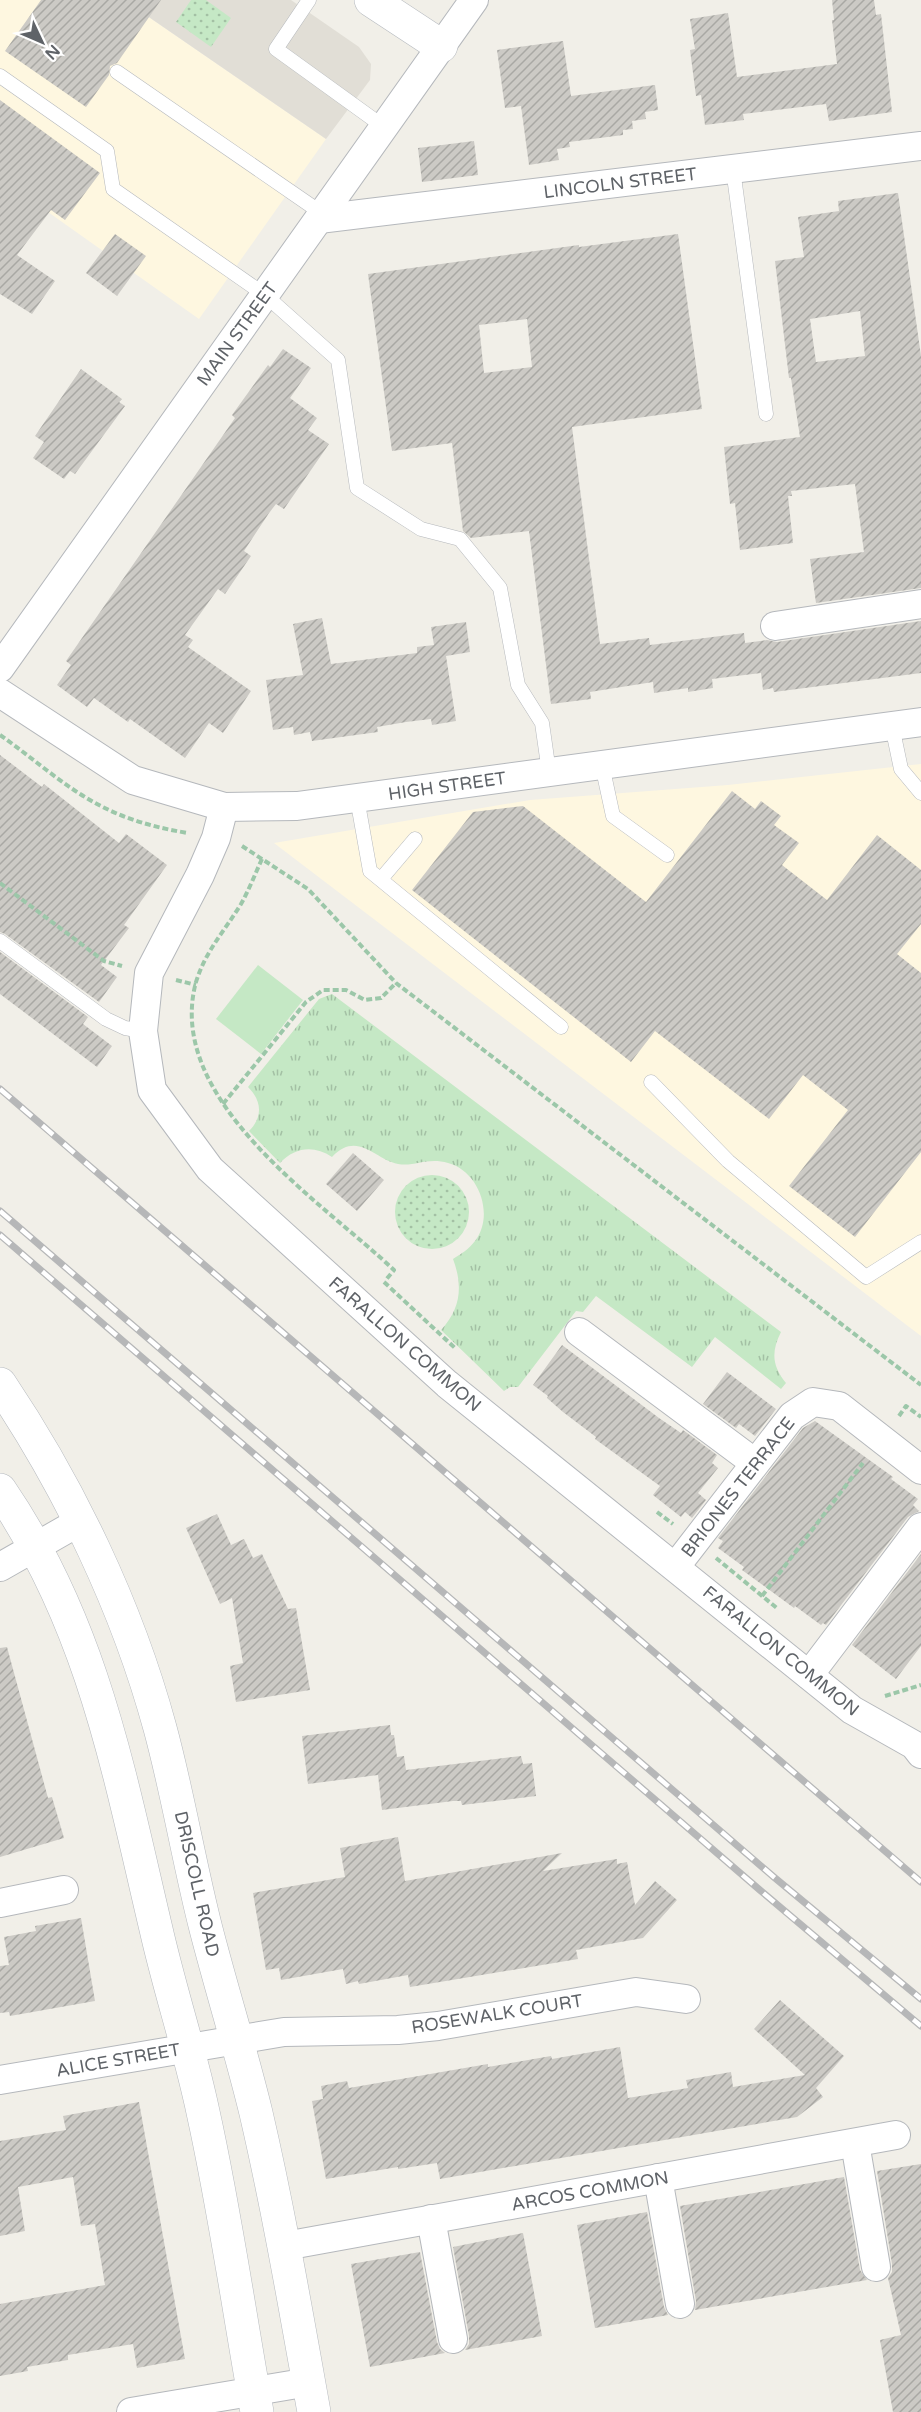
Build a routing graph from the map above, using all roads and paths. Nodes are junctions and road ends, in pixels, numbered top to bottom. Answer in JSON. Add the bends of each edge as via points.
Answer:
{"nodes":[{"id":1,"x":309,"y":0,"type":"edge"},
{"id":2,"x":371,"y":0,"type":"edge"},
{"id":3,"x":474,"y":0,"type":"edge"},
{"id":4,"x":441,"y":46,"type":"junction"},
{"id":5,"x":117,"y":72,"type":"dead end"},
{"id":6,"x":0,"y":76,"type":"edge"},
{"id":7,"x":384,"y":127,"type":"junction"},
{"id":8,"x":921,"y":146,"type":"edge"},
{"id":9,"x":733,"y":169,"type":"junction"},
{"id":10,"x":321,"y":217,"type":"junction"},
{"id":11,"x":265,"y":295,"type":"junction"},
{"id":12,"x":766,"y":414,"type":"dead end"},
{"id":13,"x":921,"y":604,"type":"edge"},
{"id":14,"x":775,"y":626,"type":"dead end"},
{"id":15,"x":0,"y":668,"type":"edge"},
{"id":16,"x":0,"y":693,"type":"edge"},
{"id":17,"x":921,"y":722,"type":"edge"},
{"id":18,"x":892,"y":726,"type":"junction"},
{"id":19,"x":0,"y":735,"type":"edge"},
{"id":20,"x":602,"y":765,"type":"junction"},
{"id":21,"x":549,"y":772,"type":"junction"},
{"id":22,"x":921,"y":794,"type":"edge"},
{"id":23,"x":357,"y":798,"type":"junction"},
{"id":24,"x":224,"y":807,"type":"junction"},
{"id":25,"x":216,"y":838,"type":"junction"},
{"id":26,"x":415,"y":839,"type":"dead end"},
{"id":27,"x":667,"y":855,"type":"dead end"},
{"id":28,"x":262,"y":859,"type":"junction"},
{"id":29,"x":381,"y":879,"type":"junction"},
{"id":30,"x":0,"y":883,"type":"edge"},
{"id":31,"x":0,"y":941,"type":"edge"},
{"id":32,"x":133,"y":968,"type":"dead end"},
{"id":33,"x":169,"y":978,"type":"dead end"},
{"id":34,"x":396,"y":983,"type":"junction"},
{"id":35,"x":196,"y":985,"type":"junction"},
{"id":36,"x":561,"y":1027,"type":"dead end"},
{"id":37,"x":143,"y":1031,"type":"junction"},
{"id":38,"x":651,"y":1082,"type":"dead end"},
{"id":39,"x":223,"y":1104,"type":"junction"},
{"id":40,"x":921,"y":1242,"type":"edge"},
{"id":41,"x":384,"y":1282,"type":"junction"},
{"id":42,"x":362,"y":1307,"type":"junction"},
{"id":43,"x":579,"y":1332,"type":"dead end"},
{"id":44,"x":460,"y":1353,"type":"dead end"},
{"id":45,"x":0,"y":1384,"type":"edge"},
{"id":46,"x":921,"y":1386,"type":"edge"},
{"id":47,"x":921,"y":1417,"type":"edge"},
{"id":48,"x":881,"y":1439,"type":"junction"},
{"id":49,"x":755,"y":1463,"type":"junction"},
{"id":50,"x":921,"y":1470,"type":"edge"},
{"id":51,"x":0,"y":1490,"type":"edge"},
{"id":52,"x":650,"y":1507,"type":"dead end"},
{"id":53,"x":79,"y":1522,"type":"junction"},
{"id":54,"x":921,"y":1527,"type":"edge"},
{"id":55,"x":695,"y":1541,"type":"junction"},
{"id":56,"x":35,"y":1548,"type":"junction"},
{"id":57,"x":675,"y":1566,"type":"junction"},
{"id":58,"x":0,"y":1567,"type":"edge"},
{"id":59,"x":762,"y":1596,"type":"junction"},
{"id":60,"x":786,"y":1617,"type":"dead end"},
{"id":61,"x":808,"y":1675,"type":"junction"},
{"id":62,"x":921,"y":1686,"type":"edge"},
{"id":63,"x":877,"y":1694,"type":"dead end"},
{"id":64,"x":919,"y":1745,"type":"edge"},
{"id":65,"x":64,"y":1890,"type":"dead end"},
{"id":66,"x":0,"y":1904,"type":"edge"},
{"id":67,"x":686,"y":1999,"type":"dead end"},
{"id":68,"x":236,"y":2039,"type":"junction"},
{"id":69,"x":188,"y":2048,"type":"junction"},
{"id":70,"x":0,"y":2080,"type":"edge"},
{"id":71,"x":896,"y":2135,"type":"dead end"},
{"id":72,"x":855,"y":2143,"type":"junction"},
{"id":73,"x":658,"y":2178,"type":"junction"},
{"id":74,"x":431,"y":2219,"type":"junction"},
{"id":75,"x":285,"y":2246,"type":"junction"},
{"id":76,"x":876,"y":2267,"type":"dead end"},
{"id":77,"x":680,"y":2304,"type":"dead end"},
{"id":78,"x":453,"y":2339,"type":"dead end"},
{"id":79,"x":311,"y":2397,"type":"edge"},
{"id":80,"x":255,"y":2402,"type":"edge"},
{"id":81,"x":131,"y":2412,"type":"edge"}],
"edges":[{"from":1,"to":7,"type":"lane","via":[[276,49]]},
{"from":2,"to":4,"type":"street"},
{"from":3,"to":4,"type":"street","name":"MAIN STREET"},
{"from":4,"to":7,"type":"street","name":"MAIN STREET"},
{"from":5,"to":10,"type":"lane"},
{"from":6,"to":11,"type":"lane","via":[[106,152],[113,189]]},
{"from":7,"to":10,"type":"street","name":"MAIN STREET"},
{"from":8,"to":9,"type":"street","name":"LINCOLN STREET"},
{"from":9,"to":10,"type":"street","name":"LINCOLN STREET"},
{"from":9,"to":12,"type":"lane"},
{"from":10,"to":11,"type":"street","name":"MAIN STREET"},
{"from":11,"to":15,"type":"street","name":"MAIN STREET"},
{"from":11,"to":21,"type":"lane","via":[[338,360],[357,488],[421,529],[460,539],[500,588],[518,685],[542,723]]},
{"from":13,"to":14,"type":"street"},
{"from":16,"to":24,"type":"street","name":"HIGH STREET","via":[[133,780]]},
{"from":17,"to":18,"type":"street","name":"HIGH STREET"},
{"from":18,"to":20,"type":"street","name":"HIGH STREET"},
{"from":18,"to":22,"type":"lane","via":[[902,769]]},
{"from":19,"to":25,"type":"path","via":[[102,807],[146,824]]},
{"from":20,"to":21,"type":"street","name":"HIGH STREET"},
{"from":20,"to":27,"type":"lane","via":[[612,816]]},
{"from":21,"to":23,"type":"street","name":"HIGH STREET"},
{"from":23,"to":24,"type":"street","name":"HIGH STREET","via":[[297,806]]},
{"from":23,"to":29,"type":"lane","via":[[370,871]]},
{"from":24,"to":25,"type":"street","name":"FARALLON COMMON"},
{"from":25,"to":28,"type":"path","via":[[233,842]]},
{"from":25,"to":37,"type":"street","name":"FARALLON COMMON","via":[[148,973]]},
{"from":26,"to":29,"type":"lane"},
{"from":28,"to":34,"type":"path","via":[[308,889]]},
{"from":28,"to":35,"type":"path","via":[[240,906],[204,958]]},
{"from":29,"to":36,"type":"lane"},
{"from":30,"to":32,"type":"path","via":[[104,962]]},
{"from":31,"to":37,"type":"lane","via":[[106,1019]]},
{"from":33,"to":35,"type":"path"},
{"from":34,"to":39,"type":"path","via":[[381,998],[365,1000],[346,990],[323,990],[306,1002]]},
{"from":34,"to":46,"type":"path"},
{"from":35,"to":39,"type":"path","via":[[194,1046],[202,1070]]},
{"from":37,"to":42,"type":"street","name":"FARALLON COMMON","via":[[152,1090],[210,1169]]},
{"from":38,"to":40,"type":"lane","via":[[728,1161],[866,1277]]},
{"from":39,"to":41,"type":"path","via":[[262,1150],[394,1270]]},
{"from":41,"to":42,"type":"path"},
{"from":41,"to":44,"type":"path"},
{"from":42,"to":57,"type":"street","name":"FARALLON COMMON","via":[[447,1384]]},
{"from":43,"to":49,"type":"street"},
{"from":45,"to":53,"type":"street","name":"DRISCOLL ROAD"},
{"from":47,"to":48,"type":"path","via":[[906,1406]]},
{"from":48,"to":49,"type":"street","name":"BRIONES TERRACE","via":[[839,1406],[813,1402],[792,1416]]},
{"from":48,"to":50,"type":"street","name":"BRIONES TERRACE"},
{"from":48,"to":59,"type":"path"},
{"from":49,"to":55,"type":"street","name":"BRIONES TERRACE"},
{"from":51,"to":56,"type":"street"},
{"from":52,"to":55,"type":"path"},
{"from":53,"to":56,"type":"street"},
{"from":53,"to":68,"type":"street","name":"DRISCOLL ROAD","via":[[144,1676]]},
{"from":54,"to":61,"type":"street"},
{"from":55,"to":57,"type":"street","name":"BRIONES TERRACE"},
{"from":55,"to":59,"type":"path"},
{"from":56,"to":58,"type":"street"},
{"from":56,"to":69,"type":"street","via":[[58,1590],[98,1694]]},
{"from":57,"to":61,"type":"street","name":"FARALLON COMMON"},
{"from":59,"to":60,"type":"path"},
{"from":61,"to":64,"type":"street","name":"FARALLON COMMON","via":[[852,1710]]},
{"from":62,"to":63,"type":"path","via":[[885,1696]]},
{"from":65,"to":66,"type":"street"},
{"from":67,"to":68,"type":"street","name":"ROSEWALK COURT","via":[[636,1992],[438,2026],[284,2032]]},
{"from":68,"to":69,"type":"street","name":"ALICE STREET"},
{"from":68,"to":75,"type":"street","name":"DRISCOLL ROAD"},
{"from":69,"to":70,"type":"street","name":"ALICE STREET"},
{"from":69,"to":80,"type":"street","via":[[216,2175]]},
{"from":71,"to":72,"type":"street","name":"ARCOS COMMON"},
{"from":72,"to":73,"type":"street","name":"ARCOS COMMON"},
{"from":72,"to":76,"type":"street"},
{"from":73,"to":74,"type":"street","name":"ARCOS COMMON"},
{"from":73,"to":77,"type":"street"},
{"from":74,"to":75,"type":"street","name":"ARCOS COMMON"},
{"from":74,"to":78,"type":"street"},
{"from":75,"to":79,"type":"street","name":"DRISCOLL ROAD"},
{"from":79,"to":80,"type":"street"},
{"from":80,"to":81,"type":"street"}]}
